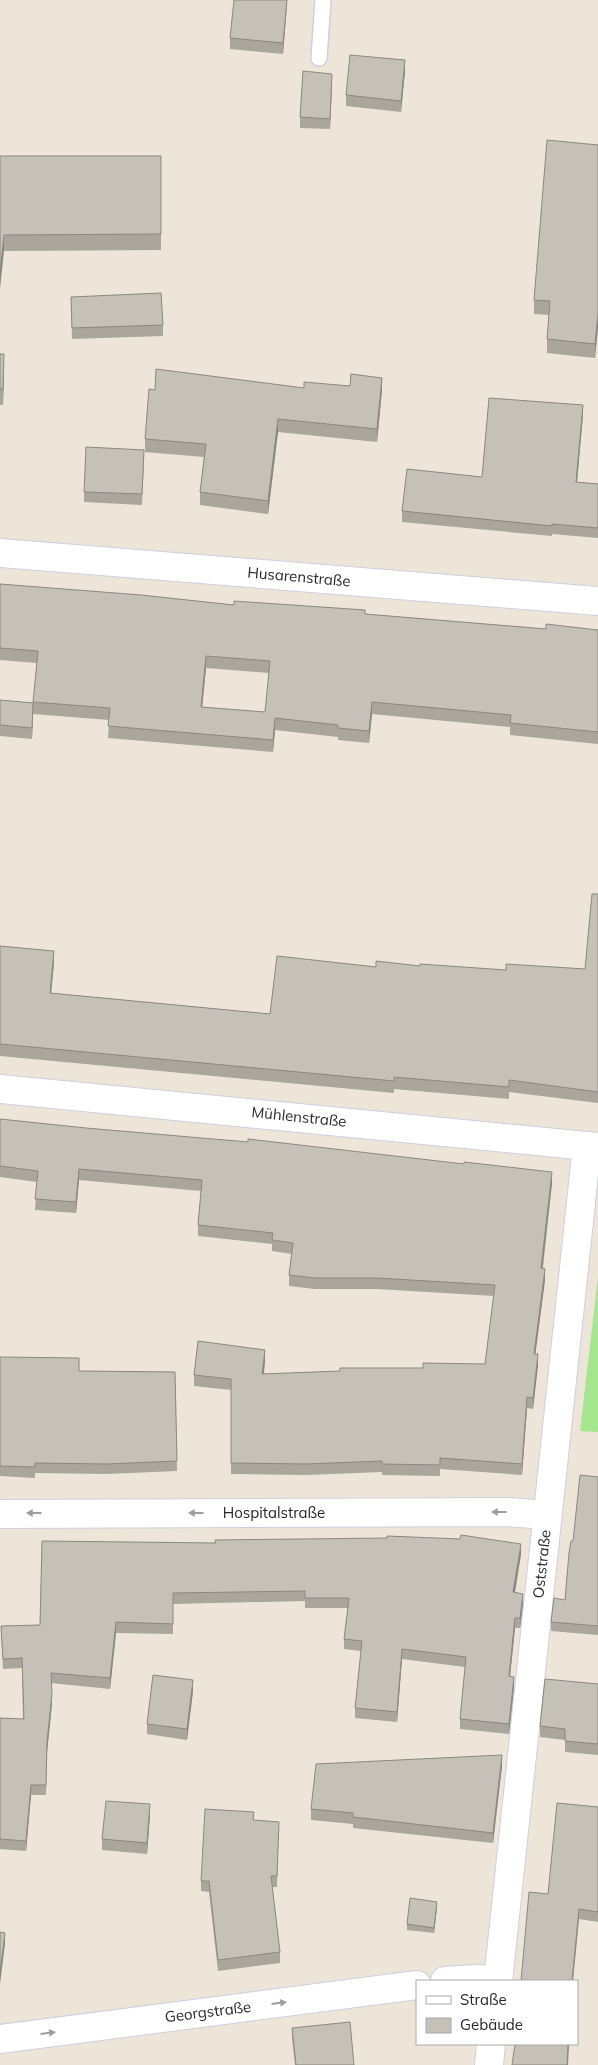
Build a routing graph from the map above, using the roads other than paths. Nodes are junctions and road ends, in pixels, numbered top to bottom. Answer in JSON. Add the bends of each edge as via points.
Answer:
{"nodes":[{"id":1,"x":323,"y":0,"type":"edge"},
{"id":2,"x":319,"y":58,"type":"dead end"},
{"id":3,"x":0,"y":553,"type":"edge"},
{"id":4,"x":598,"y":602,"type":"edge"},
{"id":5,"x":0,"y":1089,"type":"edge"},
{"id":6,"x":593,"y":1147,"type":"edge"},
{"id":7,"x":0,"y":1514,"type":"edge"},
{"id":8,"x":548,"y":1515,"type":"junction"},
{"id":9,"x":460,"y":1980,"type":"edge"},
{"id":10,"x":487,"y":1980,"type":"edge"},
{"id":11,"x":498,"y":1980,"type":"edge"},
{"id":12,"x":416,"y":1985,"type":"edge"},
{"id":13,"x":0,"y":2039,"type":"edge"},
{"id":14,"x":491,"y":2045,"type":"edge"},
{"id":15,"x":489,"y":2065,"type":"edge"}],
"edges":[{"from":1,"to":2,"type":"lane"},
{"from":3,"to":4,"type":"street","name":"Husarenstraße"},
{"from":5,"to":6,"type":"street","name":"Mühlenstraße"},
{"from":6,"to":8,"type":"street","name":"Oststraße"},
{"from":8,"to":7,"type":"street","name":"Hospitalstraße","one_way":true,"via":[[506,1512]]},
{"from":8,"to":11,"type":"street","name":"Oststraße"},
{"from":9,"to":10,"type":"street"},
{"from":13,"to":12,"type":"street","name":"Georgstraße","one_way":true},
{"from":14,"to":15,"type":"street"}]}
